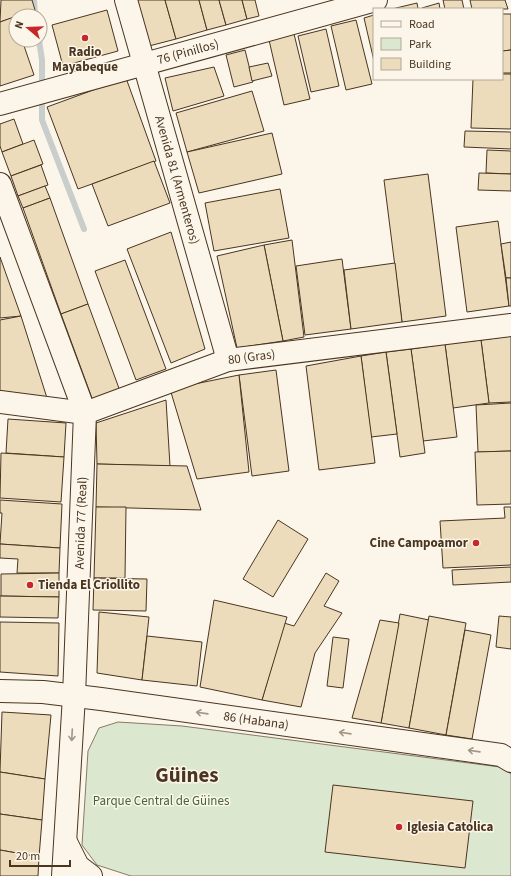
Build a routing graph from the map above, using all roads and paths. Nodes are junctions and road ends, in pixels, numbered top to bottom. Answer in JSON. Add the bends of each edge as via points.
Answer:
{"nodes":[{"id":1,"x":126,"y":0,"type":"edge"},
{"id":2,"x":376,"y":0,"type":"edge"},
{"id":3,"x":144,"y":63,"type":"junction"},
{"id":4,"x":0,"y":104,"type":"edge"},
{"id":5,"x":0,"y":184,"type":"edge"},
{"id":6,"x":511,"y":325,"type":"edge"},
{"id":7,"x":228,"y":360,"type":"junction"},
{"id":8,"x":0,"y":402,"type":"edge"},
{"id":9,"x":85,"y":413,"type":"junction"},
{"id":10,"x":0,"y":691,"type":"edge"},
{"id":11,"x":74,"y":696,"type":"junction"},
{"id":12,"x":508,"y":757,"type":"edge"},
{"id":13,"x":66,"y":842,"type":"junction"},
{"id":14,"x":63,"y":876,"type":"edge"},
{"id":15,"x":90,"y":876,"type":"edge"}],
"edges":[{"from":1,"to":3,"type":"street","name":"Avenida 81 (Armenteros)"},
{"from":2,"to":3,"type":"street","name":"76 (Pinillos)"},
{"from":3,"to":4,"type":"street","name":"76 (Pinillos)"},
{"from":3,"to":7,"type":"street","name":"Avenida 81 (Armenteros)"},
{"from":5,"to":9,"type":"street","name":"Avenida 77 (Real)"},
{"from":6,"to":7,"type":"street","name":"80 (Gras)"},
{"from":7,"to":9,"type":"street","name":"80 (Gras)"},
{"from":8,"to":9,"type":"street","name":"80 (Gras)"},
{"from":9,"to":11,"type":"street","name":"Avenida 77 (Real)"},
{"from":10,"to":11,"type":"street","name":"86 (Habana)"},
{"from":12,"to":11,"type":"street","name":"86 (Habana)","one_way":true},
{"from":11,"to":13,"type":"street","name":"Avenida 77 (Real)","one_way":true},
{"from":13,"to":14,"type":"street","name":"Avenida 77 (Real)"},
{"from":13,"to":15,"type":"street","via":[[78,866]]}]}
